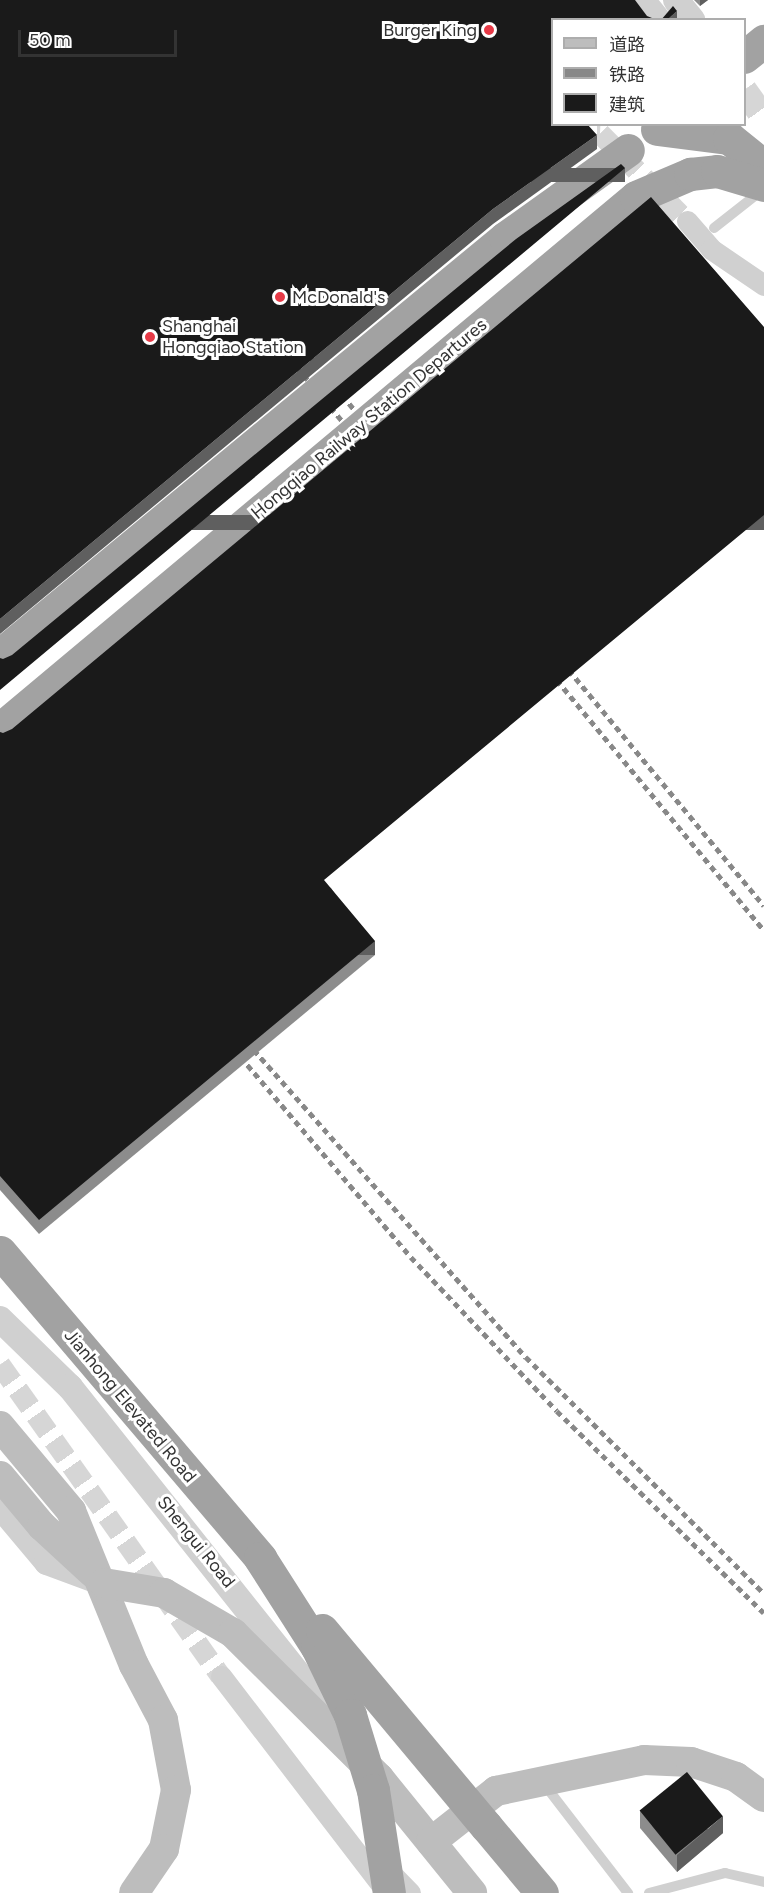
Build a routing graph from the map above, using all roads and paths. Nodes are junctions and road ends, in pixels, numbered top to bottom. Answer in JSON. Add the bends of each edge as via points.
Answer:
{"nodes":[{"id":1,"x":642,"y":0,"type":"edge"},
{"id":2,"x":676,"y":0,"type":"edge"},
{"id":3,"x":656,"y":18,"type":"edge"},
{"id":4,"x":690,"y":18,"type":"edge"},
{"id":5,"x":764,"y":41,"type":"edge"},
{"id":6,"x":746,"y":55,"type":"edge"},
{"id":7,"x":660,"y":127,"type":"edge"},
{"id":8,"x":764,"y":166,"type":"edge"},
{"id":9,"x":764,"y":187,"type":"edge"},
{"id":10,"x":687,"y":222,"type":"tunnel mouth"},
{"id":11,"x":714,"y":228,"type":"dead end"},
{"id":12,"x":764,"y":285,"type":"edge"},
{"id":13,"x":0,"y":655,"type":"edge"},
{"id":14,"x":0,"y":729,"type":"edge"},
{"id":15,"x":0,"y":1252,"type":"edge"},
{"id":16,"x":0,"y":1319,"type":"edge"},
{"id":17,"x":0,"y":1426,"type":"edge"},
{"id":18,"x":0,"y":1476,"type":"edge"},
{"id":19,"x":0,"y":1506,"type":"edge"},
{"id":20,"x":260,"y":1558,"type":"junction"},
{"id":21,"x":104,"y":1583,"type":"junction"},
{"id":22,"x":221,"y":1676,"type":"tunnel mouth"},
{"id":23,"x":294,"y":1772,"type":"junction"},
{"id":24,"x":379,"y":1778,"type":"junction"},
{"id":25,"x":541,"y":1780,"type":"junction"},
{"id":26,"x":764,"y":1797,"type":"edge"},
{"id":27,"x":431,"y":1842,"type":"junction"},
{"id":28,"x":764,"y":1882,"type":"edge"},
{"id":29,"x":134,"y":1893,"type":"edge"},
{"id":30,"x":388,"y":1893,"type":"edge"},
{"id":31,"x":410,"y":1893,"type":"edge"},
{"id":32,"x":472,"y":1893,"type":"edge"},
{"id":33,"x":542,"y":1893,"type":"edge"},
{"id":34,"x":628,"y":1893,"type":"edge"},
{"id":35,"x":649,"y":1893,"type":"edge"}],
"edges":[{"from":1,"to":3,"type":"street"},
{"from":2,"to":4,"type":"street"},
{"from":5,"to":6,"type":"highway"},
{"from":7,"to":8,"type":"highway","via":[[729,138]]},
{"from":7,"to":13,"type":"highway","bridge":true,"via":[[505,238]]},
{"from":9,"to":11,"type":"lane"},
{"from":9,"to":14,"type":"highway","name":"Hongqiao Railway Station Departures","bridge":true,"via":[[717,171],[690,174],[636,197]]},
{"from":10,"to":12,"type":"street","via":[[711,249]]},
{"from":15,"to":20,"type":"highway","name":"Jianhong Elevated Road"},
{"from":16,"to":24,"type":"street","name":"Shengui Road","via":[[70,1388],[278,1642]]},
{"from":17,"to":21,"type":"main road","via":[[71,1511]]},
{"from":18,"to":21,"type":"main road","via":[[42,1526]]},
{"from":19,"to":21,"type":"street","via":[[47,1562]]},
{"from":20,"to":30,"type":"highway","bridge":true,"via":[[317,1647],[350,1715],[373,1790]]},
{"from":20,"to":33,"type":"highway","bridge":true},
{"from":21,"to":24,"type":"main road","name":"Shengui Road","via":[[164,1593],[233,1633]]},
{"from":21,"to":29,"type":"main road","via":[[134,1665],[164,1720],[176,1790],[164,1849]]},
{"from":22,"to":23,"type":"street"},
{"from":23,"to":30,"type":"street"},
{"from":23,"to":31,"type":"street"},
{"from":24,"to":27,"type":"main road","name":"Shengui Road"},
{"from":25,"to":26,"type":"main road","via":[[644,1760],[692,1762],[736,1777]]},
{"from":25,"to":27,"type":"main road","via":[[496,1791]]},
{"from":25,"to":34,"type":"lane"},
{"from":27,"to":32,"type":"main road","name":"Shengui Road"},
{"from":28,"to":35,"type":"lane","via":[[725,1873]]}]}
